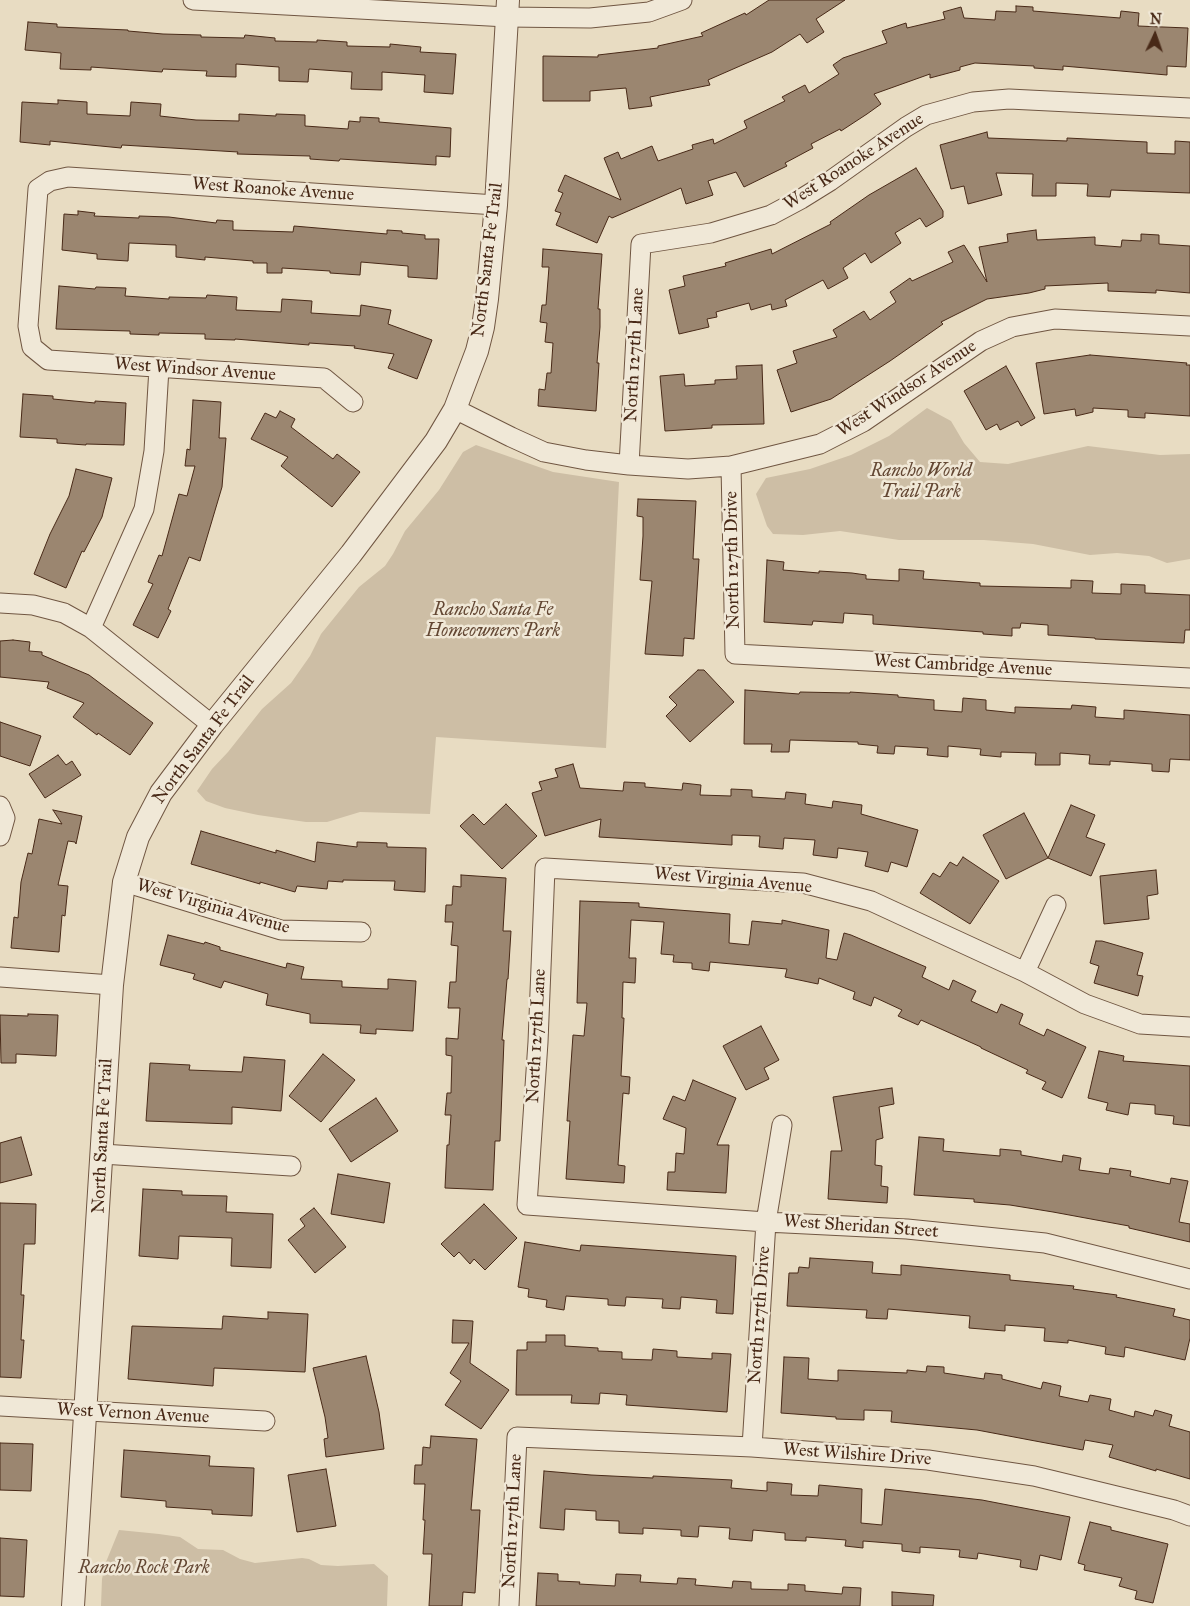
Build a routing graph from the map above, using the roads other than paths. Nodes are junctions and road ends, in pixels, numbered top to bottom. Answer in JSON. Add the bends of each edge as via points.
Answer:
{"nodes":[{"id":1,"x":193,"y":0,"type":"edge"},
{"id":2,"x":682,"y":0,"type":"edge"},
{"id":3,"x":508,"y":9,"type":"edge"},
{"id":4,"x":1190,"y":108,"type":"edge"},
{"id":5,"x":496,"y":205,"type":"junction"},
{"id":6,"x":641,"y":244,"type":"joint"},
{"id":7,"x":1190,"y":326,"type":"edge"},
{"id":8,"x":32,"y":347,"type":"joint"},
{"id":9,"x":159,"y":368,"type":"junction"},
{"id":10,"x":353,"y":402,"type":"dead end"},
{"id":11,"x":455,"y":409,"type":"junction"},
{"id":12,"x":629,"y":465,"type":"junction"},
{"id":13,"x":730,"y":466,"type":"junction"},
{"id":14,"x":0,"y":603,"type":"edge"},
{"id":15,"x":90,"y":628,"type":"junction"},
{"id":16,"x":735,"y":654,"type":"joint"},
{"id":17,"x":1190,"y":678,"type":"edge"},
{"id":18,"x":212,"y":725,"type":"junction"},
{"id":19,"x":0,"y":806,"type":"edge"},
{"id":20,"x":0,"y":836,"type":"edge"},
{"id":21,"x":545,"y":868,"type":"joint"},
{"id":22,"x":124,"y":882,"type":"junction"},
{"id":23,"x":1056,"y":905,"type":"dead end"},
{"id":24,"x":361,"y":932,"type":"dead end"},
{"id":25,"x":1025,"y":972,"type":"junction"},
{"id":26,"x":0,"y":977,"type":"edge"},
{"id":27,"x":112,"y":985,"type":"junction"},
{"id":28,"x":1190,"y":1027,"type":"edge"},
{"id":29,"x":782,"y":1125,"type":"dead end"},
{"id":30,"x":102,"y":1154,"type":"junction"},
{"id":31,"x":291,"y":1166,"type":"dead end"},
{"id":32,"x":527,"y":1205,"type":"joint"},
{"id":33,"x":766,"y":1222,"type":"junction"},
{"id":34,"x":1190,"y":1279,"type":"edge"},
{"id":35,"x":0,"y":1406,"type":"edge"},
{"id":36,"x":86,"y":1411,"type":"junction"},
{"id":37,"x":266,"y":1421,"type":"dead end"},
{"id":38,"x":517,"y":1437,"type":"joint"},
{"id":39,"x":752,"y":1447,"type":"junction"},
{"id":40,"x":1190,"y":1516,"type":"edge"},
{"id":41,"x":73,"y":1606,"type":"edge"},
{"id":42,"x":509,"y":1606,"type":"edge"}],
"edges":[{"from":1,"to":3,"type":"street"},
{"from":2,"to":3,"type":"street","via":[[649,12],[590,18]]},
{"from":3,"to":5,"type":"street","name":"North Santa Fe Trail"},
{"from":4,"to":6,"type":"street","name":"West Roanoke Avenue","via":[[1009,99],[973,102],[926,115],[830,181],[771,215],[711,233]]},
{"from":5,"to":8,"type":"street","name":"West Roanoke Avenue","via":[[68,177],[50,181],[38,189],[28,326]]},
{"from":5,"to":11,"type":"street","name":"North Santa Fe Trail","via":[[483,327]]},
{"from":6,"to":12,"type":"street","name":"North 127th Lane"},
{"from":7,"to":13,"type":"street","name":"West Windsor Avenue","via":[[1055,318],[1012,327],[981,341],[863,422],[820,444]]},
{"from":8,"to":9,"type":"street","name":"West Windsor Avenue","via":[[48,360]]},
{"from":9,"to":10,"type":"street","name":"West Windsor Avenue","via":[[324,378]]},
{"from":9,"to":15,"type":"street","via":[[154,451],[144,509]]},
{"from":11,"to":12,"type":"street","name":"West Windsor Avenue","via":[[544,452]]},
{"from":11,"to":18,"type":"street","name":"North Santa Fe Trail","via":[[436,441],[352,554]]},
{"from":12,"to":13,"type":"street","name":"West Windsor Avenue","via":[[688,469]]},
{"from":13,"to":16,"type":"street","name":"North 127th Drive"},
{"from":14,"to":15,"type":"street","via":[[33,605],[64,613]]},
{"from":15,"to":18,"type":"street"},
{"from":16,"to":17,"type":"street","name":"West Cambridge Avenue"},
{"from":18,"to":22,"type":"street","name":"North Santa Fe Trail","via":[[161,793],[138,837]]},
{"from":19,"to":20,"type":"street","via":[[5,818]]},
{"from":21,"to":25,"type":"street","name":"West Virginia Avenue","via":[[803,884],[871,901]]},
{"from":21,"to":32,"type":"street","name":"North 127th Lane"},
{"from":22,"to":24,"type":"street","name":"West Virginia Avenue","via":[[281,930]]},
{"from":22,"to":27,"type":"street","name":"North Santa Fe Trail"},
{"from":23,"to":25,"type":"street"},
{"from":25,"to":28,"type":"street","name":"West Virginia Avenue","via":[[1085,1004],[1140,1024]]},
{"from":26,"to":27,"type":"street"},
{"from":27,"to":30,"type":"street","name":"North Santa Fe Trail"},
{"from":29,"to":33,"type":"street","name":"North 127th Drive"},
{"from":30,"to":31,"type":"street"},
{"from":30,"to":36,"type":"street","name":"North Santa Fe Trail"},
{"from":32,"to":33,"type":"street","name":"West Sheridan Street"},
{"from":33,"to":34,"type":"street","name":"West Sheridan Street","via":[[907,1229],[1045,1243]]},
{"from":33,"to":39,"type":"street","name":"North 127th Drive"},
{"from":35,"to":36,"type":"street","name":"West Vernon Avenue"},
{"from":36,"to":37,"type":"street","name":"West Vernon Avenue"},
{"from":36,"to":41,"type":"street","name":"North Santa Fe Trail"},
{"from":38,"to":39,"type":"street","name":"West Wilshire Drive"},
{"from":38,"to":42,"type":"street","name":"North 127th Lane"},
{"from":39,"to":40,"type":"street","name":"West Wilshire Drive","via":[[928,1460],[1034,1476]]}]}
